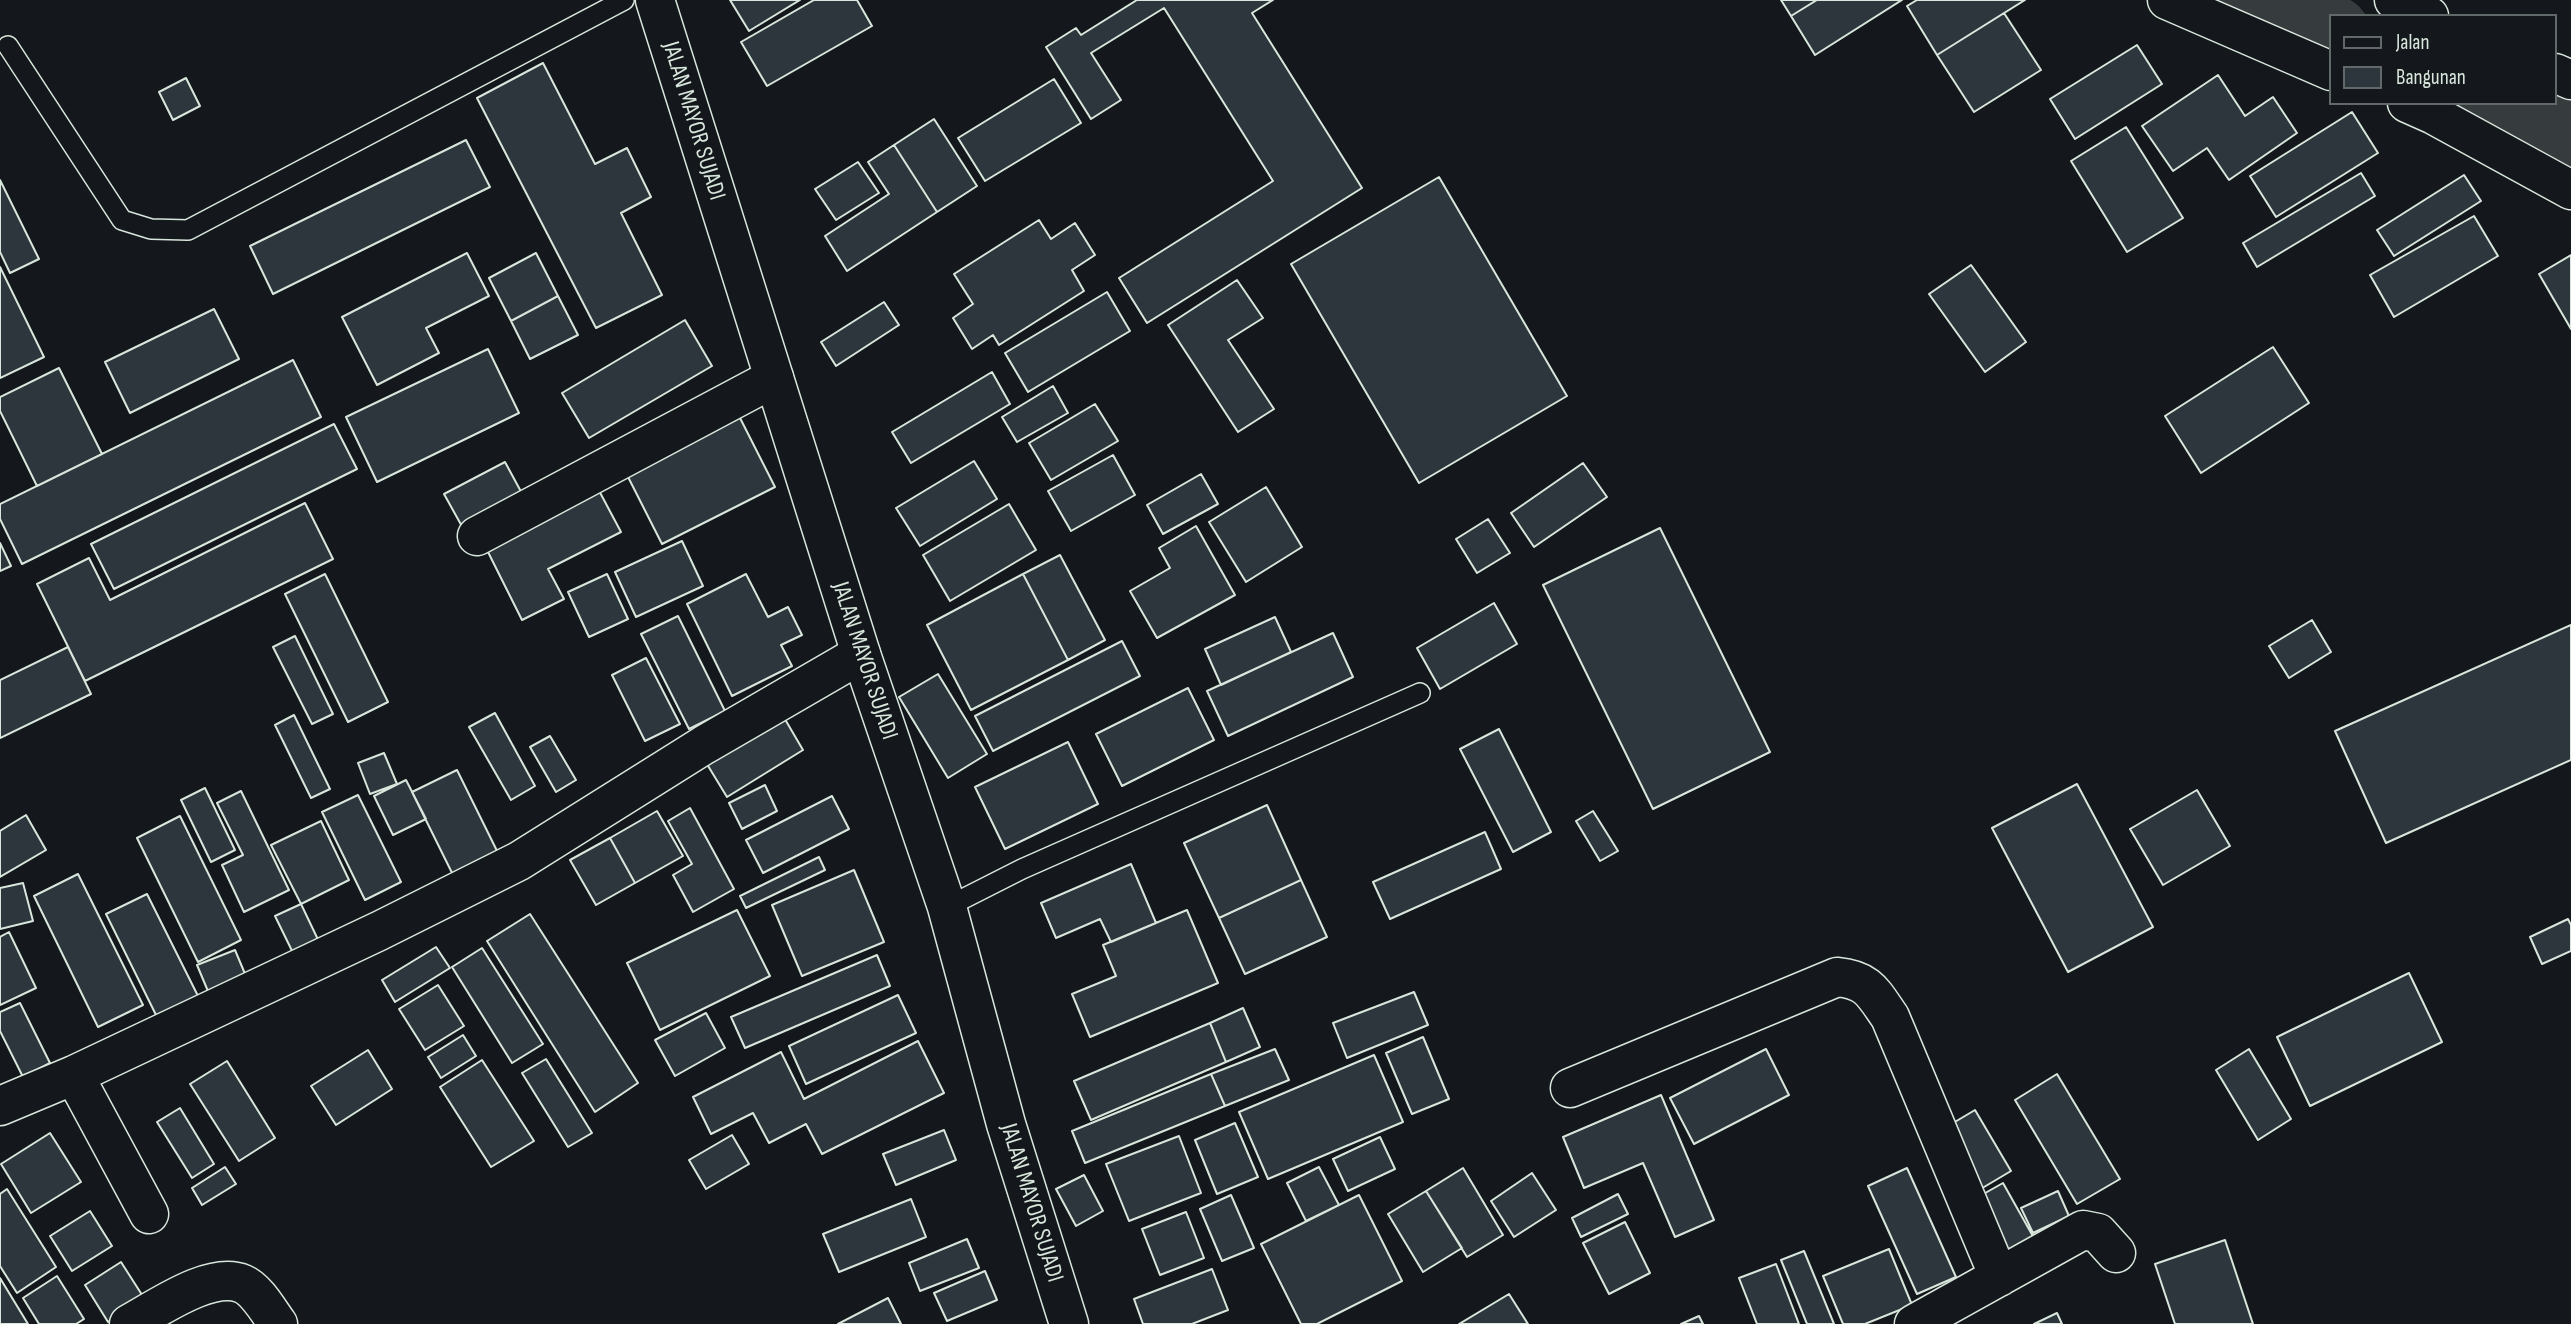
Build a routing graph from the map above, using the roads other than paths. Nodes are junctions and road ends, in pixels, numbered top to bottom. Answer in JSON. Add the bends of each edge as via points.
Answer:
{"nodes":[{"id":1,"x":624,"y":0,"type":"edge"},
{"id":2,"x":655,"y":0,"type":"edge"},
{"id":3,"x":2168,"y":0,"type":"edge"},
{"id":4,"x":2394,"y":0,"type":"edge"},
{"id":5,"x":2425,"y":14,"type":"edge"},
{"id":6,"x":8,"y":46,"type":"dead end"},
{"id":7,"x":2330,"y":71,"type":"edge"},
{"id":8,"x":2412,"y":105,"type":"edge"},
{"id":9,"x":2571,"y":190,"type":"edge"},
{"id":10,"x":774,"y":378,"type":"junction"},
{"id":11,"x":477,"y":536,"type":"dead end"},
{"id":12,"x":861,"y":654,"type":"junction"},
{"id":13,"x":1420,"y":693,"type":"dead end"},
{"id":14,"x":947,"y":907,"type":"junction"},
{"id":15,"x":74,"y":1075,"type":"junction"},
{"id":16,"x":1570,"y":1088,"type":"dead end"},
{"id":17,"x":0,"y":1106,"type":"edge"},
{"id":18,"x":149,"y":1214,"type":"dead end"},
{"id":19,"x":2116,"y":1253,"type":"dead end"},
{"id":20,"x":1999,"y":1277,"type":"junction"},
{"id":21,"x":129,"y":1324,"type":"edge"},
{"id":22,"x":278,"y":1324,"type":"edge"},
{"id":23,"x":1069,"y":1324,"type":"edge"},
{"id":24,"x":1914,"y":1324,"type":"edge"}],
"edges":[{"from":1,"to":6,"type":"lane","via":[[188,230],[151,229],[122,220]]},
{"from":2,"to":10,"type":"main road","name":"JALAN MAYOR SUJADI"},
{"from":3,"to":7,"type":"main road"},
{"from":4,"to":5,"type":"main road"},
{"from":8,"to":9,"type":"main road"},
{"from":10,"to":11,"type":"main road"},
{"from":10,"to":12,"type":"main road","name":"JALAN MAYOR SUJADI"},
{"from":12,"to":14,"type":"main road","name":"JALAN MAYOR SUJADI"},
{"from":12,"to":15,"type":"main road","via":[[519,861]]},
{"from":13,"to":14,"type":"lane"},
{"from":14,"to":23,"type":"main road","name":"JALAN MAYOR SUJADI","via":[[1006,1124]]},
{"from":15,"to":17,"type":"main road"},
{"from":15,"to":18,"type":"main road"},
{"from":16,"to":20,"type":"main road","via":[[1837,977],[1856,979],[1870,989],[1890,1017]]},
{"from":19,"to":20,"type":"main road","via":[[2098,1233],[2083,1230]]},
{"from":20,"to":24,"type":"main road"},
{"from":21,"to":22,"type":"main road","via":[[193,1289],[225,1279],[245,1284]]}]}
